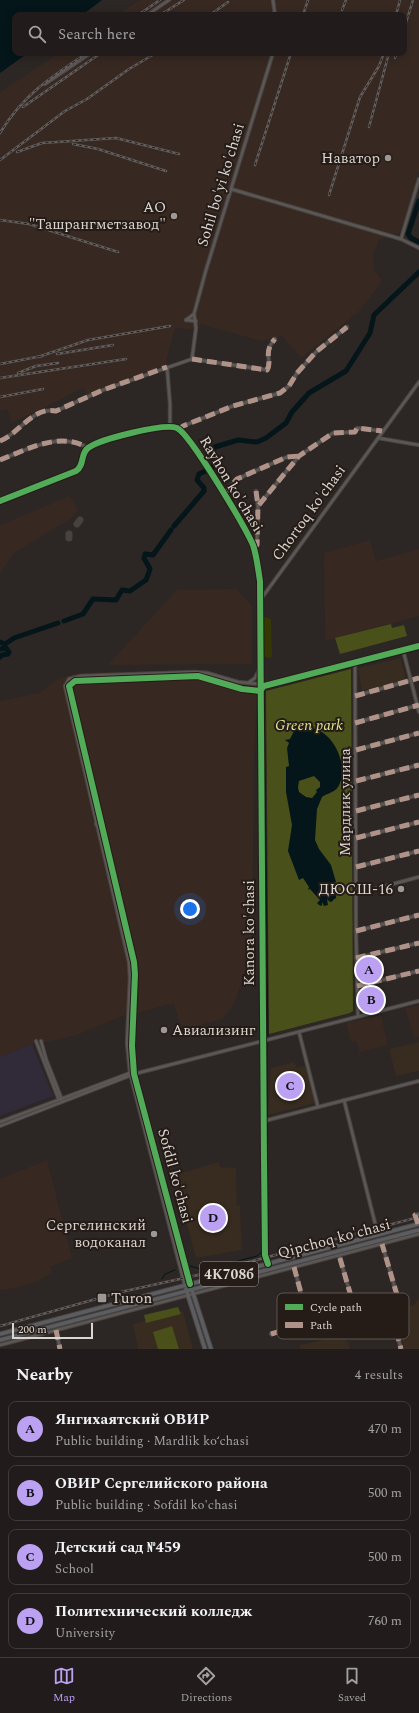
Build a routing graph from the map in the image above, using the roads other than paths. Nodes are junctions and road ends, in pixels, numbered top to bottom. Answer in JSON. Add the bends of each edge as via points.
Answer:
{"nodes":[{"id":1,"x":169,"y":0,"type":"edge"},
{"id":2,"x":273,"y":0,"type":"edge"},
{"id":3,"x":151,"y":12,"type":"edge"},
{"id":4,"x":275,"y":12,"type":"edge"},
{"id":5,"x":87,"y":56,"type":"edge"},
{"id":6,"x":272,"y":56,"type":"edge"},
{"id":7,"x":46,"y":84,"type":"dead end"},
{"id":8,"x":419,"y":179,"type":"edge"},
{"id":9,"x":231,"y":189,"type":"junction"},
{"id":10,"x":401,"y":239,"type":"junction"},
{"id":11,"x":419,"y":248,"type":"edge"},
{"id":12,"x":194,"y":314,"type":"junction"},
{"id":13,"x":196,"y":321,"type":"junction"},
{"id":14,"x":348,"y":327,"type":"dead end"},
{"id":15,"x":275,"y":339,"type":"dead end"},
{"id":16,"x":192,"y":359,"type":"junction"},
{"id":17,"x":166,"y":367,"type":"junction"},
{"id":18,"x":419,"y":382,"type":"edge"},
{"id":19,"x":170,"y":427,"type":"junction"},
{"id":20,"x":180,"y":430,"type":"junction"},
{"id":21,"x":382,"y":431,"type":"junction"},
{"id":22,"x":378,"y":438,"type":"junction"},
{"id":23,"x":0,"y":441,"type":"edge"},
{"id":24,"x":419,"y":445,"type":"edge"},
{"id":25,"x":88,"y":448,"type":"junction"},
{"id":26,"x":299,"y":456,"type":"junction"},
{"id":27,"x":0,"y":460,"type":"edge"},
{"id":28,"x":256,"y":491,"type":"dead end"},
{"id":29,"x":224,"y":494,"type":"junction"},
{"id":30,"x":0,"y":501,"type":"edge"},
{"id":31,"x":258,"y":506,"type":"junction"},
{"id":32,"x":253,"y":547,"type":"junction"},
{"id":33,"x":260,"y":581,"type":"junction"},
{"id":34,"x":270,"y":584,"type":"junction"},
{"id":35,"x":260,"y":601,"type":"junction"},
{"id":36,"x":419,"y":646,"type":"edge"},
{"id":37,"x":403,"y":650,"type":"junction"},
{"id":38,"x":356,"y":663,"type":"junction"},
{"id":39,"x":260,"y":668,"type":"junction"},
{"id":40,"x":143,"y":673,"type":"junction"},
{"id":41,"x":110,"y":675,"type":"junction"},
{"id":42,"x":144,"y":678,"type":"junction"},
{"id":43,"x":419,"y":678,"type":"edge"},
{"id":44,"x":111,"y":679,"type":"junction"},
{"id":45,"x":411,"y":680,"type":"junction"},
{"id":46,"x":66,"y":683,"type":"junction"},
{"id":47,"x":248,"y":683,"type":"junction"},
{"id":48,"x":260,"y":684,"type":"junction"},
{"id":49,"x":69,"y":685,"type":"junction"},
{"id":50,"x":264,"y":686,"type":"junction"},
{"id":51,"x":260,"y":691,"type":"junction"},
{"id":52,"x":355,"y":696,"type":"junction"},
{"id":53,"x":418,"y":706,"type":"edge"},
{"id":54,"x":419,"y":712,"type":"edge"},
{"id":55,"x":356,"y":723,"type":"junction"},
{"id":56,"x":419,"y":734,"type":"edge"},
{"id":57,"x":356,"y":750,"type":"junction"},
{"id":58,"x":419,"y":765,"type":"edge"},
{"id":59,"x":356,"y":781,"type":"junction"},
{"id":60,"x":419,"y":795,"type":"edge"},
{"id":61,"x":356,"y":811,"type":"junction"},
{"id":62,"x":419,"y":822,"type":"edge"},
{"id":63,"x":96,"y":824,"type":"junction"},
{"id":64,"x":356,"y":838,"type":"junction"},
{"id":65,"x":106,"y":842,"type":"junction"},
{"id":66,"x":419,"y":851,"type":"edge"},
{"id":67,"x":356,"y":867,"type":"junction"},
{"id":68,"x":419,"y":877,"type":"edge"},
{"id":69,"x":356,"y":894,"type":"junction"},
{"id":70,"x":419,"y":915,"type":"edge"},
{"id":71,"x":356,"y":931,"type":"junction"},
{"id":72,"x":419,"y":943,"type":"edge"},
{"id":73,"x":356,"y":958,"type":"junction"},
{"id":74,"x":419,"y":971,"type":"edge"},
{"id":75,"x":357,"y":986,"type":"junction"},
{"id":76,"x":419,"y":1001,"type":"edge"},
{"id":77,"x":358,"y":1016,"type":"junction"},
{"id":78,"x":299,"y":1032,"type":"junction"},
{"id":79,"x":36,"y":1041,"type":"dead end"},
{"id":80,"x":41,"y":1041,"type":"dead end"},
{"id":81,"x":266,"y":1041,"type":"junction"},
{"id":82,"x":134,"y":1074,"type":"junction"},
{"id":83,"x":130,"y":1075,"type":"junction"},
{"id":84,"x":419,"y":1081,"type":"edge"},
{"id":85,"x":344,"y":1100,"type":"junction"},
{"id":86,"x":61,"y":1101,"type":"junction"},
{"id":87,"x":318,"y":1107,"type":"junction"},
{"id":88,"x":266,"y":1120,"type":"junction"},
{"id":89,"x":0,"y":1122,"type":"edge"},
{"id":90,"x":0,"y":1126,"type":"edge"},
{"id":91,"x":164,"y":1184,"type":"junction"},
{"id":92,"x":159,"y":1186,"type":"junction"},
{"id":93,"x":419,"y":1214,"type":"edge"},
{"id":94,"x":418,"y":1224,"type":"edge"},
{"id":95,"x":408,"y":1227,"type":"junction"},
{"id":96,"x":419,"y":1230,"type":"edge"},
{"id":97,"x":409,"y":1232,"type":"junction"},
{"id":98,"x":419,"y":1234,"type":"edge"},
{"id":99,"x":378,"y":1235,"type":"junction"},
{"id":100,"x":382,"y":1244,"type":"junction"},
{"id":101,"x":340,"y":1255,"type":"junction"},
{"id":102,"x":268,"y":1264,"type":"junction"},
{"id":103,"x":256,"y":1267,"type":"junction"},
{"id":104,"x":294,"y":1267,"type":"junction"},
{"id":105,"x":187,"y":1271,"type":"junction"},
{"id":106,"x":258,"y":1272,"type":"junction"},
{"id":107,"x":182,"y":1273,"type":"junction"},
{"id":108,"x":190,"y":1284,"type":"junction"},
{"id":109,"x":185,"y":1286,"type":"junction"},
{"id":110,"x":192,"y":1291,"type":"junction"},
{"id":111,"x":202,"y":1291,"type":"junction"},
{"id":112,"x":187,"y":1293,"type":"junction"},
{"id":113,"x":301,"y":1293,"type":"edge"},
{"id":114,"x":350,"y":1293,"type":"edge"},
{"id":115,"x":395,"y":1293,"type":"edge"},
{"id":116,"x":181,"y":1296,"type":"junction"},
{"id":117,"x":122,"y":1302,"type":"junction"},
{"id":118,"x":196,"y":1302,"type":"junction"},
{"id":119,"x":191,"y":1304,"type":"junction"},
{"id":120,"x":124,"y":1307,"type":"junction"},
{"id":121,"x":53,"y":1329,"type":"junction"},
{"id":122,"x":277,"y":1332,"type":"edge"},
{"id":123,"x":0,"y":1334,"type":"edge"},
{"id":124,"x":271,"y":1334,"type":"dead end"},
{"id":125,"x":398,"y":1339,"type":"edge"},
{"id":126,"x":0,"y":1340,"type":"edge"},
{"id":127,"x":0,"y":1345,"type":"edge"},
{"id":128,"x":60,"y":1349,"type":"edge"},
{"id":129,"x":205,"y":1349,"type":"edge"},
{"id":130,"x":211,"y":1349,"type":"edge"},
{"id":131,"x":401,"y":1349,"type":"edge"}],
"edges":[{"from":1,"to":3,"type":"street"},
{"from":2,"to":4,"type":"street"},
{"from":5,"to":7,"type":"street"},
{"from":6,"to":9,"type":"street","name":"Sohil bo'yi ko'chasi"},
{"from":8,"to":10,"type":"street"},
{"from":9,"to":10,"type":"street"},
{"from":9,"to":12,"type":"street","name":"Sohil bo'yi ko'chasi"},
{"from":10,"to":11,"type":"street"},
{"from":12,"to":13,"type":"street"},
{"from":12,"to":13,"type":"street","via":[[186,320]]},
{"from":13,"to":16,"type":"street"},
{"from":14,"to":20,"type":"street","name":"Rayhon ko'chasi","via":[[316,352],[289,386],[280,393],[233,406],[183,426]]},
{"from":15,"to":16,"type":"street","via":[[268,349],[267,370]]},
{"from":16,"to":17,"type":"street"},
{"from":17,"to":19,"type":"street"},
{"from":17,"to":23,"type":"street","via":[[103,390],[56,411],[48,409],[39,412]]},
{"from":18,"to":21,"type":"street","name":"Chortoq ko'chasi"},
{"from":19,"to":20,"type":"street","name":"Rayhon ko'chasi"},
{"from":19,"to":25,"type":"street","name":"Rayhon ko'chasi","via":[[135,432]]},
{"from":20,"to":29,"type":"street","name":"Rayhon ko'chasi"},
{"from":21,"to":22,"type":"street","name":"Chortoq ko'chasi"},
{"from":21,"to":26,"type":"street","via":[[357,428],[354,432],[333,433]]},
{"from":22,"to":24,"type":"street"},
{"from":22,"to":34,"type":"street","name":"Chortoq ko'chasi"},
{"from":25,"to":27,"type":"street","via":[[74,442],[56,440]]},
{"from":25,"to":30,"type":"street","via":[[78,470]]},
{"from":26,"to":29,"type":"street","via":[[287,456],[237,479]]},
{"from":26,"to":31,"type":"street"},
{"from":28,"to":31,"type":"street","name":"Chortoq ko'chasi"},
{"from":29,"to":32,"type":"street","name":"Rayhon ko'chasi"},
{"from":31,"to":32,"type":"street","name":"Chortoq ko'chasi","via":[[258,540],[257,545]]},
{"from":32,"to":33,"type":"street","name":"Rayhon ko'chasi"},
{"from":33,"to":34,"type":"street","via":[[264,587]]},
{"from":33,"to":35,"type":"street","name":"Rayhon ko'chasi"},
{"from":34,"to":35,"type":"street","name":"Chortoq ko'chasi"},
{"from":35,"to":39,"type":"street","name":"Kanora ko'chasi"},
{"from":36,"to":37,"type":"street"},
{"from":37,"to":38,"type":"street"},
{"from":37,"to":45,"type":"street"},
{"from":38,"to":50,"type":"street"},
{"from":38,"to":52,"type":"street","name":"Мардлик улица"},
{"from":39,"to":47,"type":"street","via":[[255,678]]},
{"from":39,"to":48,"type":"street","name":"Kanora ko'chasi"},
{"from":40,"to":41,"type":"street"},
{"from":40,"to":42,"type":"street"},
{"from":40,"to":47,"type":"street","via":[[199,672]]},
{"from":41,"to":44,"type":"street"},
{"from":41,"to":46,"type":"street","via":[[72,678]]},
{"from":42,"to":44,"type":"street"},
{"from":42,"to":51,"type":"street","via":[[198,676],[242,689]]},
{"from":43,"to":45,"type":"street"},
{"from":44,"to":49,"type":"street","via":[[75,681]]},
{"from":45,"to":52,"type":"street"},
{"from":45,"to":53,"type":"street"},
{"from":46,"to":49,"type":"street"},
{"from":46,"to":63,"type":"street","name":"Sofdil ko'chasi","via":[[65,690]]},
{"from":47,"to":48,"type":"street"},
{"from":48,"to":50,"type":"street"},
{"from":48,"to":51,"type":"street","name":"Kanora ko'chasi"},
{"from":49,"to":65,"type":"street","name":"Sofdil ko'chasi"},
{"from":50,"to":51,"type":"street"},
{"from":51,"to":81,"type":"street","name":"Kanora ko'chasi"},
{"from":52,"to":55,"type":"street","name":"Мардлик улица"},
{"from":53,"to":54,"type":"street"},
{"from":53,"to":55,"type":"street"},
{"from":55,"to":57,"type":"street","name":"Мардлик улица"},
{"from":56,"to":57,"type":"street"},
{"from":57,"to":59,"type":"street","name":"Мардлик улица"},
{"from":58,"to":59,"type":"street"},
{"from":59,"to":61,"type":"street","name":"Мардлик улица"},
{"from":60,"to":61,"type":"street"},
{"from":61,"to":64,"type":"street","name":"Мардлик улица"},
{"from":62,"to":64,"type":"street"},
{"from":63,"to":65,"type":"street"},
{"from":63,"to":83,"type":"street","name":"Sofdil ko'chasi","via":[[130,968],[127,1027]]},
{"from":64,"to":67,"type":"street","name":"Мардлик улица"},
{"from":65,"to":82,"type":"street","name":"Sofdil ko'chasi","via":[[135,971],[132,1046]]},
{"from":66,"to":67,"type":"street"},
{"from":67,"to":69,"type":"street","name":"Мардлик улица"},
{"from":68,"to":69,"type":"street"},
{"from":69,"to":71,"type":"street","name":"Мардлик улица"},
{"from":70,"to":71,"type":"street"},
{"from":71,"to":73,"type":"street","name":"Мардлик улица"},
{"from":72,"to":73,"type":"street"},
{"from":73,"to":75,"type":"street","name":"Мардлик улица"},
{"from":74,"to":75,"type":"street"},
{"from":75,"to":77,"type":"street","name":"Мардлик улица"},
{"from":76,"to":77,"type":"street"},
{"from":77,"to":78,"type":"street"},
{"from":78,"to":81,"type":"street"},
{"from":78,"to":87,"type":"street"},
{"from":79,"to":86,"type":"street"},
{"from":80,"to":86,"type":"street"},
{"from":81,"to":82,"type":"street"},
{"from":81,"to":88,"type":"street","name":"Kanora ko'chasi"},
{"from":82,"to":83,"type":"street"},
{"from":82,"to":91,"type":"street","name":"Sofdil ko'chasi"},
{"from":83,"to":86,"type":"street"},
{"from":83,"to":92,"type":"street","name":"Sofdil ko'chasi"},
{"from":84,"to":85,"type":"street"},
{"from":85,"to":87,"type":"street"},
{"from":85,"to":99,"type":"street"},
{"from":86,"to":89,"type":"street"},
{"from":86,"to":90,"type":"street"},
{"from":87,"to":88,"type":"street"},
{"from":88,"to":102,"type":"street","name":"Kanora ko'chasi"},
{"from":91,"to":92,"type":"street"},
{"from":91,"to":105,"type":"street","name":"Sofdil ko'chasi"},
{"from":92,"to":107,"type":"street","name":"Sofdil ko'chasi"},
{"from":93,"to":94,"type":"street","via":[[415,1215]]},
{"from":94,"to":95,"type":"main road","name":"Qipchoq ko'chasi"},
{"from":95,"to":97,"type":"main road"},
{"from":95,"to":99,"type":"main road","name":"Qipchoq ko'chasi"},
{"from":96,"to":97,"type":"main road","name":"Qipchoq ko'chasi"},
{"from":97,"to":106,"type":"main road","name":"Qipchoq ko'chasi"},
{"from":98,"to":100,"type":"street","name":"Qipchoq ko'chasi"},
{"from":99,"to":102,"type":"main road","name":"Qipchoq ko'chasi"},
{"from":100,"to":101,"type":"street","name":"Qipchoq ko'chasi"},
{"from":100,"to":115,"type":"street"},
{"from":101,"to":104,"type":"street","name":"Qipchoq ko'chasi"},
{"from":101,"to":114,"type":"street"},
{"from":102,"to":103,"type":"main road","name":"Qipchoq ko'chasi","number":"4К708б"},
{"from":103,"to":106,"type":"main road"},
{"from":103,"to":108,"type":"main road","name":"Qipchoq ko'chasi","number":"4К708б"},
{"from":104,"to":111,"type":"street","name":"Qipchoq ko'chasi"},
{"from":104,"to":113,"type":"street"},
{"from":105,"to":107,"type":"street"},
{"from":105,"to":108,"type":"street","name":"Sofdil ko'chasi"},
{"from":106,"to":110,"type":"main road","name":"Qipchoq ko'chasi"},
{"from":107,"to":109,"type":"street","name":"Sofdil ko'chasi"},
{"from":108,"to":109,"type":"main road","name":"Qipchoq ko'chasi"},
{"from":108,"to":110,"type":"main road"},
{"from":108,"to":112,"type":"main road"},
{"from":109,"to":112,"type":"main road"},
{"from":109,"to":117,"type":"main road","name":"Qipchoq ko'chasi"},
{"from":110,"to":111,"type":"street","name":"Qipchoq ko'chasi"},
{"from":110,"to":112,"type":"main road","name":"Qipchoq ko'chasi"},
{"from":110,"to":118,"type":"main road"},
{"from":111,"to":118,"type":"street","via":[[198,1294]]},
{"from":112,"to":116,"type":"street","name":"Qipchoq ko'chasi"},
{"from":112,"to":119,"type":"main road"},
{"from":112,"to":120,"type":"main road","name":"Qipchoq ko'chasi"},
{"from":116,"to":119,"type":"street"},
{"from":116,"to":121,"type":"street","name":"Qipchoq ko'chasi"},
{"from":117,"to":120,"type":"main road"},
{"from":117,"to":123,"type":"main road","name":"Qipchoq ko'chasi"},
{"from":118,"to":130,"type":"main road"},
{"from":119,"to":129,"type":"main road"},
{"from":120,"to":121,"type":"main road","name":"Qipchoq ko'chasi"},
{"from":121,"to":126,"type":"main road","name":"Qipchoq ko'chasi"},
{"from":121,"to":127,"type":"street","name":"Qipchoq ko'chasi"},
{"from":121,"to":128,"type":"street"},
{"from":122,"to":124,"type":"street"},
{"from":125,"to":131,"type":"street"}]}
